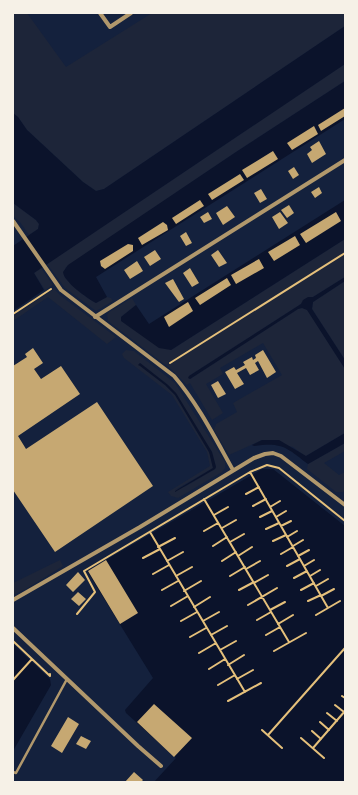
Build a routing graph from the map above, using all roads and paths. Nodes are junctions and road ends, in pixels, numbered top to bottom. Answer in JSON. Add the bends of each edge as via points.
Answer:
{"nodes":[{"id":1,"x":100,"y":13,"type":"edge"},
{"id":2,"x":131,"y":13,"type":"edge"},
{"id":3,"x":345,"y":160,"type":"edge"},
{"id":4,"x":13,"y":221,"type":"edge"},
{"id":5,"x":345,"y":253,"type":"edge"},
{"id":6,"x":57,"y":285,"type":"junction"},
{"id":7,"x":13,"y":314,"type":"edge"},
{"id":8,"x":95,"y":317,"type":"junction"},
{"id":9,"x":163,"y":368,"type":"junction"},
{"id":10,"x":233,"y":470,"type":"junction"},
{"id":11,"x":250,"y":472,"type":"junction"},
{"id":12,"x":259,"y":487,"type":"junction"},
{"id":13,"x":246,"y":494,"type":"dead end"},
{"id":14,"x":204,"y":499,"type":"junction"},
{"id":15,"x":266,"y":499,"type":"junction"},
{"id":16,"x":280,"y":501,"type":"dead end"},
{"id":17,"x":345,"y":505,"type":"edge"},
{"id":18,"x":253,"y":506,"type":"dead end"},
{"id":19,"x":228,"y":507,"type":"dead end"},
{"id":20,"x":270,"y":507,"type":"junction"},
{"id":21,"x":272,"y":511,"type":"junction"},
{"id":22,"x":286,"y":511,"type":"dead end"},
{"id":23,"x":214,"y":515,"type":"junction"},
{"id":24,"x":260,"y":517,"type":"dead end"},
{"id":25,"x":276,"y":517,"type":"junction"},
{"id":26,"x":236,"y":520,"type":"dead end"},
{"id":27,"x":291,"y":520,"type":"dead end"},
{"id":28,"x":345,"y":521,"type":"edge"},
{"id":29,"x":218,"y":523,"type":"junction"},
{"id":30,"x":279,"y":523,"type":"junction"},
{"id":31,"x":281,"y":526,"type":"junction"},
{"id":32,"x":222,"y":528,"type":"junction"},
{"id":33,"x":266,"y":529,"type":"dead end"},
{"id":34,"x":204,"y":531,"type":"dead end"},
{"id":35,"x":297,"y":531,"type":"dead end"},
{"id":36,"x":150,"y":532,"type":"junction"},
{"id":37,"x":244,"y":534,"type":"dead end"},
{"id":38,"x":287,"y":536,"type":"junction"},
{"id":39,"x":175,"y":538,"type":"dead end"},
{"id":40,"x":227,"y":538,"type":"junction"},
{"id":41,"x":303,"y":540,"type":"dead end"},
{"id":42,"x":273,"y":541,"type":"dead end"},
{"id":43,"x":230,"y":542,"type":"junction"},
{"id":44,"x":213,"y":546,"type":"dead end"},
{"id":45,"x":252,"y":547,"type":"dead end"},
{"id":46,"x":293,"y":547,"type":"junction"},
{"id":47,"x":159,"y":548,"type":"junction"},
{"id":48,"x":309,"y":550,"type":"dead end"},
{"id":49,"x":183,"y":552,"type":"dead end"},
{"id":50,"x":236,"y":552,"type":"junction"},
{"id":51,"x":280,"y":554,"type":"dead end"},
{"id":52,"x":238,"y":556,"type":"junction"},
{"id":53,"x":298,"y":556,"type":"junction"},
{"id":54,"x":143,"y":558,"type":"dead end"},
{"id":55,"x":300,"y":559,"type":"junction"},
{"id":56,"x":314,"y":560,"type":"dead end"},
{"id":57,"x":167,"y":561,"type":"junction"},
{"id":58,"x":222,"y":561,"type":"dead end"},
{"id":59,"x":260,"y":561,"type":"dead end"},
{"id":60,"x":169,"y":565,"type":"junction"},
{"id":61,"x":288,"y":566,"type":"dead end"},
{"id":62,"x":304,"y":566,"type":"junction"},
{"id":63,"x":192,"y":567,"type":"dead end"},
{"id":64,"x":245,"y":568,"type":"junction"},
{"id":65,"x":320,"y":570,"type":"dead end"},
{"id":66,"x":307,"y":571,"type":"junction"},
{"id":67,"x":153,"y":574,"type":"dead end"},
{"id":68,"x":268,"y":575,"type":"dead end"},
{"id":69,"x":176,"y":576,"type":"junction"},
{"id":70,"x":230,"y":576,"type":"dead end"},
{"id":71,"x":310,"y":576,"type":"junction"},
{"id":72,"x":294,"y":578,"type":"dead end"},
{"id":73,"x":328,"y":579,"type":"dead end"},
{"id":74,"x":178,"y":580,"type":"junction"},
{"id":75,"x":200,"y":581,"type":"dead end"},
{"id":76,"x":254,"y":583,"type":"junction"},
{"id":77,"x":315,"y":585,"type":"junction"},
{"id":78,"x":276,"y":588,"type":"dead end"},
{"id":79,"x":334,"y":589,"type":"dead end"},
{"id":80,"x":162,"y":590,"type":"dead end"},
{"id":81,"x":239,"y":590,"type":"dead end"},
{"id":82,"x":301,"y":590,"type":"dead end"},
{"id":83,"x":184,"y":591,"type":"junction"},
{"id":84,"x":321,"y":595,"type":"junction"},
{"id":85,"x":188,"y":596,"type":"junction"},
{"id":86,"x":210,"y":597,"type":"dead end"},
{"id":87,"x":262,"y":597,"type":"junction"},
{"id":88,"x":13,"y":600,"type":"edge"},
{"id":89,"x":308,"y":601,"type":"dead end"},
{"id":90,"x":340,"y":601,"type":"dead end"},
{"id":91,"x":285,"y":602,"type":"dead end"},
{"id":92,"x":248,"y":605,"type":"dead end"},
{"id":93,"x":171,"y":606,"type":"dead end"},
{"id":94,"x":194,"y":607,"type":"junction"},
{"id":95,"x":328,"y":608,"type":"junction"},
{"id":96,"x":271,"y":611,"type":"junction"},
{"id":97,"x":197,"y":612,"type":"junction"},
{"id":98,"x":218,"y":612,"type":"dead end"},
{"id":99,"x":77,"y":614,"type":"dead end"},
{"id":100,"x":293,"y":615,"type":"dead end"},
{"id":101,"x":316,"y":615,"type":"dead end"},
{"id":102,"x":257,"y":620,"type":"dead end"},
{"id":103,"x":181,"y":621,"type":"dead end"},
{"id":104,"x":202,"y":621,"type":"junction"},
{"id":105,"x":278,"y":624,"type":"junction"},
{"id":106,"x":227,"y":626,"type":"dead end"},
{"id":107,"x":280,"y":627,"type":"junction"},
{"id":108,"x":13,"y":628,"type":"edge"},
{"id":109,"x":206,"y":628,"type":"junction"},
{"id":110,"x":306,"y":633,"type":"dead end"},
{"id":111,"x":211,"y":635,"type":"junction"},
{"id":112,"x":266,"y":635,"type":"dead end"},
{"id":113,"x":190,"y":637,"type":"dead end"},
{"id":114,"x":13,"y":641,"type":"edge"},
{"id":115,"x":236,"y":641,"type":"dead end"},
{"id":116,"x":289,"y":642,"type":"junction"},
{"id":117,"x":216,"y":643,"type":"junction"},
{"id":118,"x":345,"y":648,"type":"edge"},
{"id":119,"x":220,"y":650,"type":"junction"},
{"id":120,"x":274,"y":651,"type":"dead end"},
{"id":121,"x":199,"y":653,"type":"dead end"},
{"id":122,"x":244,"y":655,"type":"dead end"},
{"id":123,"x":32,"y":659,"type":"junction"},
{"id":124,"x":225,"y":659,"type":"junction"},
{"id":125,"x":228,"y":665,"type":"junction"},
{"id":126,"x":53,"y":666,"type":"junction"},
{"id":127,"x":209,"y":669,"type":"dead end"},
{"id":128,"x":253,"y":670,"type":"dead end"},
{"id":129,"x":235,"y":675,"type":"junction"},
{"id":130,"x":67,"y":679,"type":"junction"},
{"id":131,"x":237,"y":679,"type":"junction"},
{"id":132,"x":13,"y":680,"type":"edge"},
{"id":133,"x":261,"y":683,"type":"dead end"},
{"id":134,"x":218,"y":685,"type":"dead end"},
{"id":135,"x":244,"y":692,"type":"junction"},
{"id":136,"x":342,"y":696,"type":"dead end"},
{"id":137,"x":345,"y":698,"type":"edge"},
{"id":138,"x":228,"y":702,"type":"dead end"},
{"id":139,"x":335,"y":705,"type":"dead end"},
{"id":140,"x":345,"y":712,"type":"edge"},
{"id":141,"x":327,"y":713,"type":"dead end"},
{"id":142,"x":336,"y":721,"type":"junction"},
{"id":143,"x":320,"y":722,"type":"dead end"},
{"id":144,"x":262,"y":730,"type":"dead end"},
{"id":145,"x":329,"y":730,"type":"junction"},
{"id":146,"x":312,"y":731,"type":"dead end"},
{"id":147,"x":268,"y":735,"type":"junction"},
{"id":148,"x":301,"y":738,"type":"dead end"},
{"id":149,"x":321,"y":739,"type":"junction"},
{"id":150,"x":282,"y":748,"type":"dead end"},
{"id":151,"x":313,"y":748,"type":"junction"},
{"id":152,"x":324,"y":758,"type":"dead end"},
{"id":153,"x":161,"y":766,"type":"dead end"},
{"id":154,"x":13,"y":772,"type":"edge"}],
"edges":[{"from":1,"to":2,"type":"street","via":[[110,27]]},
{"from":3,"to":8,"type":"street"},
{"from":4,"to":6,"type":"street"},
{"from":5,"to":9,"type":"path"},
{"from":6,"to":7,"type":"path"},
{"from":6,"to":8,"type":"street"},
{"from":8,"to":9,"type":"street"},
{"from":9,"to":10,"type":"street","via":[[183,386]]},
{"from":10,"to":17,"type":"street","via":[[265,454],[281,456]]},
{"from":10,"to":88,"type":"street"},
{"from":11,"to":12,"type":"path"},
{"from":11,"to":14,"type":"path"},
{"from":11,"to":28,"type":"path","via":[[267,465],[278,468]]},
{"from":12,"to":13,"type":"path"},
{"from":12,"to":15,"type":"path"},
{"from":14,"to":23,"type":"path"},
{"from":14,"to":36,"type":"path"},
{"from":15,"to":18,"type":"path"},
{"from":15,"to":20,"type":"path"},
{"from":16,"to":20,"type":"path"},
{"from":19,"to":23,"type":"path"},
{"from":20,"to":21,"type":"path"},
{"from":21,"to":24,"type":"path"},
{"from":21,"to":25,"type":"path"},
{"from":22,"to":25,"type":"path"},
{"from":23,"to":29,"type":"path"},
{"from":25,"to":30,"type":"path"},
{"from":26,"to":32,"type":"path"},
{"from":27,"to":31,"type":"path"},
{"from":29,"to":32,"type":"path"},
{"from":29,"to":34,"type":"path"},
{"from":30,"to":31,"type":"path"},
{"from":30,"to":33,"type":"path"},
{"from":31,"to":38,"type":"path"},
{"from":32,"to":40,"type":"path"},
{"from":35,"to":38,"type":"path"},
{"from":36,"to":47,"type":"path"},
{"from":36,"to":99,"type":"path","via":[[84,571],[95,592]]},
{"from":37,"to":43,"type":"path"},
{"from":38,"to":42,"type":"path"},
{"from":38,"to":46,"type":"path"},
{"from":39,"to":47,"type":"path"},
{"from":40,"to":43,"type":"path"},
{"from":40,"to":44,"type":"path"},
{"from":41,"to":46,"type":"path"},
{"from":43,"to":50,"type":"path"},
{"from":45,"to":52,"type":"path"},
{"from":46,"to":51,"type":"path"},
{"from":46,"to":53,"type":"path"},
{"from":47,"to":54,"type":"path"},
{"from":47,"to":57,"type":"path"},
{"from":48,"to":53,"type":"path"},
{"from":49,"to":57,"type":"path"},
{"from":50,"to":52,"type":"path"},
{"from":50,"to":58,"type":"path"},
{"from":52,"to":64,"type":"path"},
{"from":53,"to":55,"type":"path"},
{"from":55,"to":61,"type":"path"},
{"from":55,"to":62,"type":"path"},
{"from":56,"to":62,"type":"path"},
{"from":57,"to":60,"type":"path"},
{"from":59,"to":64,"type":"path"},
{"from":60,"to":67,"type":"path"},
{"from":60,"to":69,"type":"path"},
{"from":62,"to":66,"type":"path"},
{"from":63,"to":69,"type":"path"},
{"from":64,"to":70,"type":"path"},
{"from":64,"to":76,"type":"path"},
{"from":65,"to":71,"type":"path"},
{"from":66,"to":71,"type":"path"},
{"from":66,"to":72,"type":"path"},
{"from":68,"to":76,"type":"path"},
{"from":69,"to":74,"type":"path"},
{"from":71,"to":77,"type":"path"},
{"from":73,"to":77,"type":"path"},
{"from":74,"to":80,"type":"path"},
{"from":74,"to":83,"type":"path"},
{"from":75,"to":83,"type":"path"},
{"from":76,"to":81,"type":"path"},
{"from":76,"to":87,"type":"path"},
{"from":77,"to":82,"type":"path"},
{"from":77,"to":84,"type":"path"},
{"from":78,"to":87,"type":"path"},
{"from":79,"to":84,"type":"path"},
{"from":83,"to":85,"type":"path"},
{"from":84,"to":89,"type":"path"},
{"from":84,"to":95,"type":"path"},
{"from":85,"to":93,"type":"path"},
{"from":85,"to":94,"type":"path"},
{"from":86,"to":94,"type":"path"},
{"from":87,"to":92,"type":"path"},
{"from":87,"to":96,"type":"path"},
{"from":90,"to":95,"type":"path"},
{"from":91,"to":96,"type":"path"},
{"from":94,"to":97,"type":"path"},
{"from":95,"to":101,"type":"path"},
{"from":96,"to":102,"type":"path"},
{"from":96,"to":105,"type":"path"},
{"from":97,"to":103,"type":"path"},
{"from":97,"to":104,"type":"path"},
{"from":98,"to":104,"type":"path"},
{"from":100,"to":105,"type":"path"},
{"from":104,"to":109,"type":"path"},
{"from":105,"to":107,"type":"path"},
{"from":106,"to":111,"type":"path"},
{"from":107,"to":112,"type":"path"},
{"from":107,"to":116,"type":"path"},
{"from":108,"to":126,"type":"street"},
{"from":109,"to":111,"type":"path"},
{"from":109,"to":113,"type":"path"},
{"from":110,"to":116,"type":"path"},
{"from":111,"to":117,"type":"path"},
{"from":114,"to":123,"type":"path"},
{"from":115,"to":119,"type":"path"},
{"from":116,"to":120,"type":"path"},
{"from":117,"to":119,"type":"path"},
{"from":117,"to":121,"type":"path"},
{"from":118,"to":147,"type":"path"},
{"from":119,"to":124,"type":"path"},
{"from":122,"to":125,"type":"path"},
{"from":123,"to":126,"type":"path","via":[[50,676]]},
{"from":123,"to":132,"type":"path"},
{"from":124,"to":125,"type":"path"},
{"from":124,"to":127,"type":"path"},
{"from":125,"to":129,"type":"path"},
{"from":126,"to":130,"type":"street"},
{"from":128,"to":131,"type":"path"},
{"from":129,"to":131,"type":"path"},
{"from":129,"to":134,"type":"path"},
{"from":130,"to":153,"type":"street"},
{"from":130,"to":154,"type":"lane","via":[[16,773]]},
{"from":131,"to":135,"type":"path"},
{"from":133,"to":135,"type":"path"},
{"from":135,"to":138,"type":"path"},
{"from":136,"to":137,"type":"path"},
{"from":139,"to":140,"type":"path"},
{"from":140,"to":142,"type":"path"},
{"from":141,"to":142,"type":"path"},
{"from":142,"to":145,"type":"path"},
{"from":143,"to":145,"type":"path"},
{"from":144,"to":147,"type":"path"},
{"from":145,"to":149,"type":"path"},
{"from":146,"to":149,"type":"path"},
{"from":147,"to":150,"type":"path"},
{"from":148,"to":151,"type":"path"},
{"from":149,"to":151,"type":"path"},
{"from":151,"to":152,"type":"path"}]}
